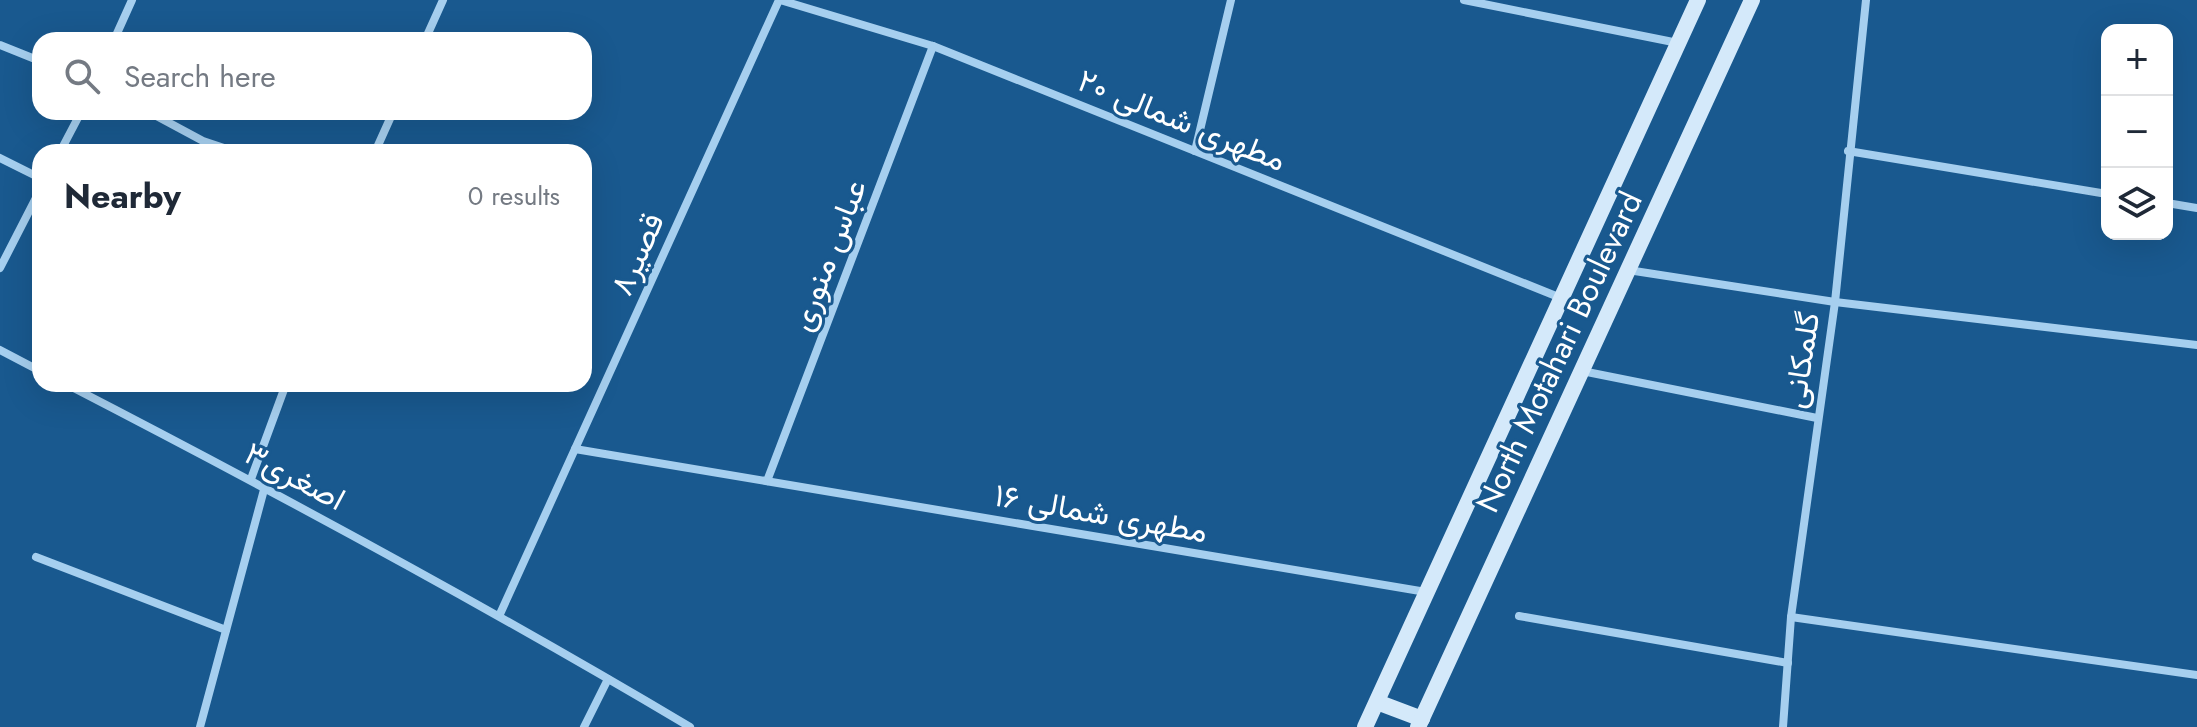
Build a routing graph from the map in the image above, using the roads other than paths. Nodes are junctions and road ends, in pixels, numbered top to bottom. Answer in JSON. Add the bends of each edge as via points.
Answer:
{"nodes":[{"id":1,"x":132,"y":0,"type":"edge"},
{"id":2,"x":443,"y":0,"type":"edge"},
{"id":3,"x":780,"y":0,"type":"edge"},
{"id":4,"x":1231,"y":0,"type":"edge"},
{"id":5,"x":1464,"y":0,"type":"edge"},
{"id":6,"x":1698,"y":0,"type":"edge"},
{"id":7,"x":1752,"y":0,"type":"edge"},
{"id":8,"x":1866,"y":0,"type":"edge"},
{"id":9,"x":118,"y":32,"type":"edge"},
{"id":10,"x":429,"y":32,"type":"edge"},
{"id":11,"x":1678,"y":43,"type":"junction"},
{"id":12,"x":0,"y":45,"type":"edge"},
{"id":13,"x":933,"y":46,"type":"junction"},
{"id":14,"x":32,"y":58,"type":"edge"},
{"id":15,"x":77,"y":120,"type":"edge"},
{"id":16,"x":164,"y":120,"type":"edge"},
{"id":17,"x":389,"y":120,"type":"edge"},
{"id":18,"x":64,"y":144,"type":"edge"},
{"id":19,"x":212,"y":144,"type":"edge"},
{"id":20,"x":379,"y":144,"type":"edge"},
{"id":21,"x":1195,"y":151,"type":"junction"},
{"id":22,"x":1848,"y":151,"type":"junction"},
{"id":23,"x":0,"y":158,"type":"edge"},
{"id":24,"x":32,"y":174,"type":"edge"},
{"id":25,"x":2101,"y":193,"type":"edge"},
{"id":26,"x":2173,"y":204,"type":"edge"},
{"id":27,"x":32,"y":206,"type":"edge"},
{"id":28,"x":2197,"y":208,"type":"edge"},
{"id":29,"x":0,"y":268,"type":"edge"},
{"id":30,"x":1628,"y":270,"type":"junction"},
{"id":31,"x":1561,"y":298,"type":"junction"},
{"id":32,"x":1835,"y":302,"type":"junction"},
{"id":33,"x":2197,"y":345,"type":"edge"},
{"id":34,"x":0,"y":350,"type":"edge"},
{"id":35,"x":32,"y":367,"type":"edge"},
{"id":36,"x":1582,"y":371,"type":"junction"},
{"id":37,"x":82,"y":392,"type":"edge"},
{"id":38,"x":283,"y":392,"type":"edge"},
{"id":39,"x":1817,"y":418,"type":"junction"},
{"id":40,"x":575,"y":449,"type":"junction"},
{"id":41,"x":251,"y":479,"type":"junction"},
{"id":42,"x":767,"y":481,"type":"junction"},
{"id":43,"x":265,"y":486,"type":"junction"},
{"id":44,"x":36,"y":557,"type":"dead end"},
{"id":45,"x":1426,"y":592,"type":"junction"},
{"id":46,"x":500,"y":614,"type":"junction"},
{"id":47,"x":1519,"y":616,"type":"dead end"},
{"id":48,"x":1791,"y":617,"type":"junction"},
{"id":49,"x":226,"y":630,"type":"junction"},
{"id":50,"x":1788,"y":663,"type":"junction"},
{"id":51,"x":2197,"y":675,"type":"edge"},
{"id":52,"x":608,"y":679,"type":"junction"},
{"id":53,"x":1377,"y":702,"type":"junction"},
{"id":54,"x":1420,"y":723,"type":"edge"},
{"id":55,"x":200,"y":727,"type":"edge"},
{"id":56,"x":584,"y":727,"type":"edge"},
{"id":57,"x":690,"y":727,"type":"edge"},
{"id":58,"x":1365,"y":727,"type":"edge"},
{"id":59,"x":1783,"y":727,"type":"edge"}],
"edges":[{"from":1,"to":9,"type":"street"},
{"from":2,"to":10,"type":"street"},
{"from":3,"to":13,"type":"street","name":"مطهری شمالی ۲۰"},
{"from":3,"to":40,"type":"street","name":"قصیر۸"},
{"from":4,"to":21,"type":"street"},
{"from":5,"to":11,"type":"street"},
{"from":6,"to":11,"type":"main road","name":"North Motahari Boulevard"},
{"from":7,"to":30,"type":"main road","name":"North Motahari Boulevard"},
{"from":8,"to":22,"type":"street","name":"گلمکانی"},
{"from":11,"to":31,"type":"main road","name":"North Motahari Boulevard"},
{"from":12,"to":14,"type":"street"},
{"from":13,"to":21,"type":"street","name":"مطهری شمالی ۲۰"},
{"from":13,"to":42,"type":"street","name":"عباس منوری"},
{"from":15,"to":18,"type":"street"},
{"from":16,"to":19,"type":"street"},
{"from":17,"to":20,"type":"street"},
{"from":21,"to":31,"type":"street","name":"مطهری شمالی ۲۰"},
{"from":22,"to":25,"type":"street"},
{"from":22,"to":32,"type":"street","name":"گلمکانی"},
{"from":23,"to":24,"type":"street"},
{"from":26,"to":28,"type":"street"},
{"from":27,"to":29,"type":"street"},
{"from":30,"to":32,"type":"street"},
{"from":30,"to":36,"type":"main road","name":"North Motahari Boulevard"},
{"from":31,"to":45,"type":"main road","name":"North Motahari Boulevard"},
{"from":32,"to":33,"type":"street"},
{"from":32,"to":39,"type":"street","name":"گلمکانی"},
{"from":34,"to":35,"type":"street"},
{"from":36,"to":39,"type":"street"},
{"from":36,"to":54,"type":"main road","name":"North Motahari Boulevard"},
{"from":37,"to":41,"type":"street","name":"اصغری۳"},
{"from":38,"to":41,"type":"street"},
{"from":39,"to":48,"type":"street","name":"گلمکانی"},
{"from":40,"to":42,"type":"street","name":"مطهری شمالی ۱۶"},
{"from":40,"to":46,"type":"street","name":"قصیر۸"},
{"from":41,"to":43,"type":"street","name":"اصغری۳"},
{"from":42,"to":45,"type":"street","name":"مطهری شمالی ۱۶"},
{"from":43,"to":46,"type":"street","name":"اصغری۳"},
{"from":43,"to":49,"type":"street"},
{"from":44,"to":49,"type":"street"},
{"from":45,"to":53,"type":"main road","name":"North Motahari Boulevard"},
{"from":46,"to":52,"type":"street","name":"اصغری۳"},
{"from":47,"to":50,"type":"street"},
{"from":48,"to":50,"type":"street","name":"گلمکانی"},
{"from":48,"to":51,"type":"street"},
{"from":49,"to":55,"type":"street"},
{"from":50,"to":59,"type":"street","name":"گلمکانی"},
{"from":52,"to":56,"type":"street"},
{"from":52,"to":57,"type":"street","name":"اصغری۳"},
{"from":53,"to":54,"type":"main road"},
{"from":53,"to":58,"type":"main road","name":"North Motahari Boulevard"}]}
